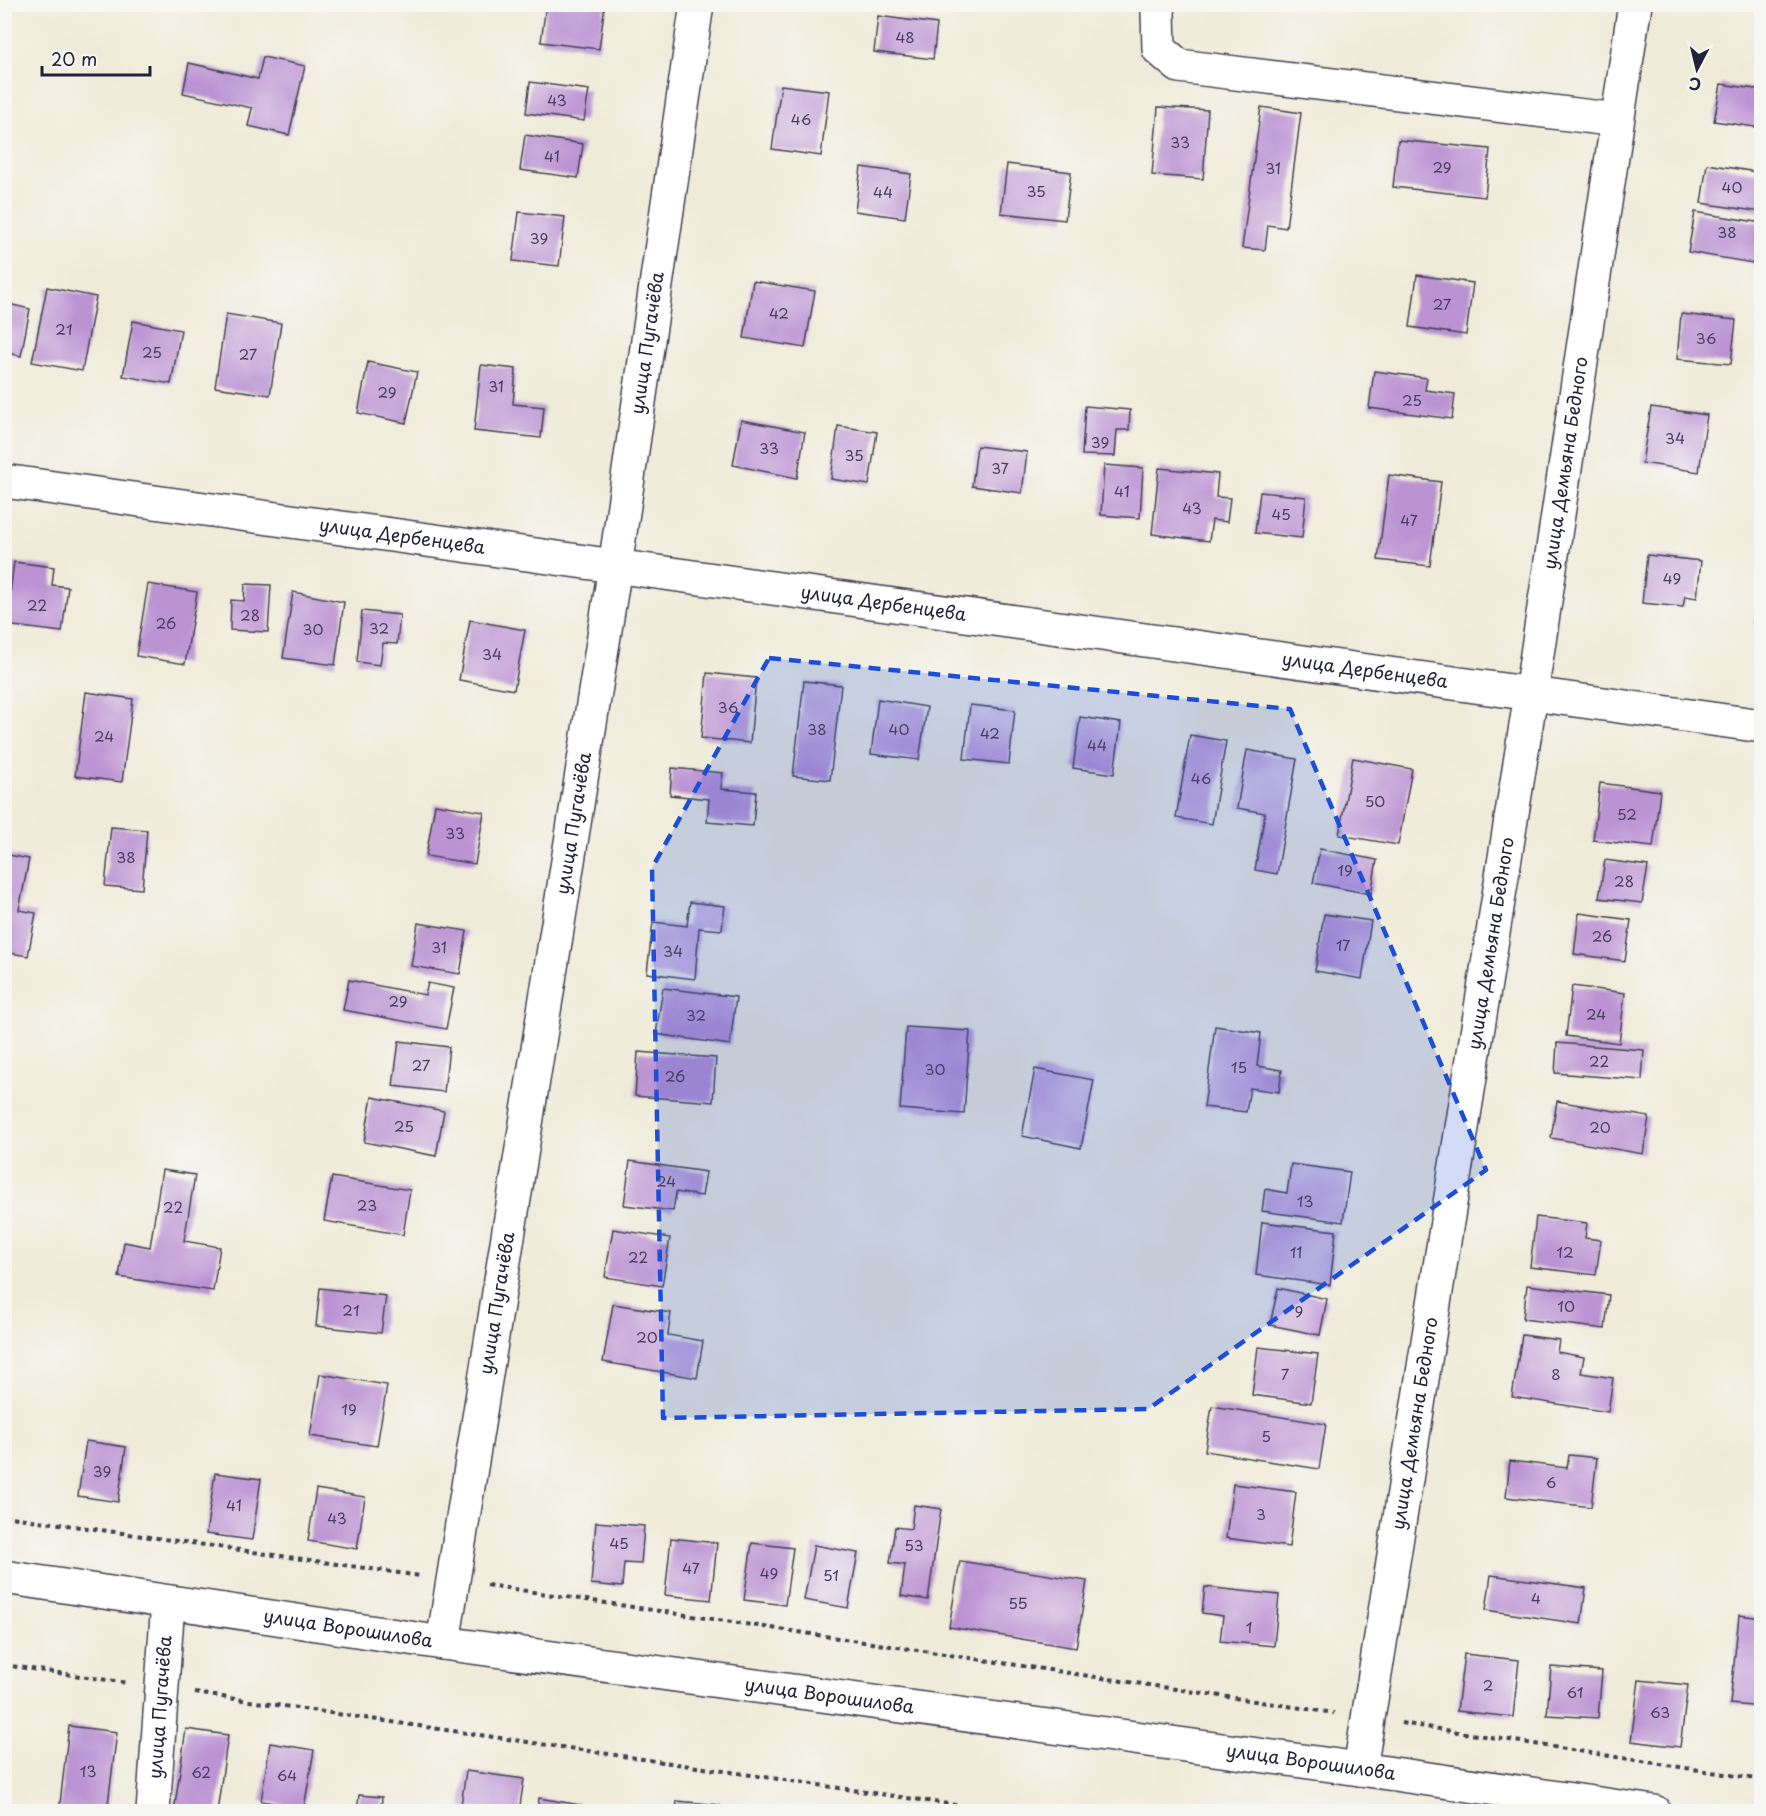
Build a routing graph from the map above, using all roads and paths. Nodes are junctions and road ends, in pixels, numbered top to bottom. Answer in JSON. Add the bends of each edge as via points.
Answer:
{"nodes":[{"id":1,"x":697,"y":4,"type":"edge"},
{"id":2,"x":1159,"y":4,"type":"edge"},
{"id":3,"x":1635,"y":4,"type":"edge"},
{"id":4,"x":1617,"y":120,"type":"junction"},
{"id":5,"x":4,"y":481,"type":"edge"},
{"id":6,"x":615,"y":567,"type":"junction"},
{"id":7,"x":1531,"y":694,"type":"junction"},
{"id":8,"x":1761,"y":726,"type":"edge"},
{"id":9,"x":4,"y":1516,"type":"edge"},
{"id":10,"x":4,"y":1577,"type":"edge"},
{"id":11,"x":453,"y":1580,"type":"junction"},
{"id":12,"x":168,"y":1602,"type":"junction"},
{"id":13,"x":443,"y":1643,"type":"junction"},
{"id":14,"x":4,"y":1665,"type":"edge"},
{"id":15,"x":162,"y":1688,"type":"junction"},
{"id":16,"x":1369,"y":1718,"type":"junction"},
{"id":17,"x":1360,"y":1769,"type":"junction"},
{"id":18,"x":1761,"y":1780,"type":"edge"},
{"id":19,"x":153,"y":1812,"type":"edge"},
{"id":20,"x":1002,"y":1812,"type":"edge"},
{"id":21,"x":1654,"y":1812,"type":"edge"}],
"edges":[{"from":1,"to":6,"type":"street","name":"улица Пугачёва"},
{"from":2,"to":4,"type":"street","via":[[1159,50],[1179,66]]},
{"from":3,"to":4,"type":"street","name":"улица Демьяна Бедного"},
{"from":4,"to":7,"type":"street","name":"улица Демьяна Бедного"},
{"from":5,"to":6,"type":"street","name":"улица Дербенцева"},
{"from":6,"to":7,"type":"street","name":"улица Дербенцева"},
{"from":6,"to":11,"type":"street","name":"улица Пугачёва"},
{"from":7,"to":8,"type":"street","name":"улица Дербенцева"},
{"from":7,"to":16,"type":"street","name":"улица Демьяна Бедного"},
{"from":9,"to":11,"type":"path"},
{"from":10,"to":12,"type":"street","name":"улица Ворошилова"},
{"from":11,"to":13,"type":"street","name":"улица Пугачёва"},
{"from":11,"to":16,"type":"path"},
{"from":12,"to":13,"type":"street","name":"улица Ворошилова"},
{"from":12,"to":15,"type":"street","name":"улица Пугачёва"},
{"from":13,"to":17,"type":"street","name":"улица Ворошилова"},
{"from":14,"to":15,"type":"path"},
{"from":15,"to":19,"type":"street","name":"улица Пугачёва"},
{"from":15,"to":20,"type":"path"},
{"from":16,"to":17,"type":"street","name":"улица Демьяна Бедного"},
{"from":16,"to":18,"type":"path"},
{"from":17,"to":21,"type":"street","name":"улица Ворошилова"}]}
